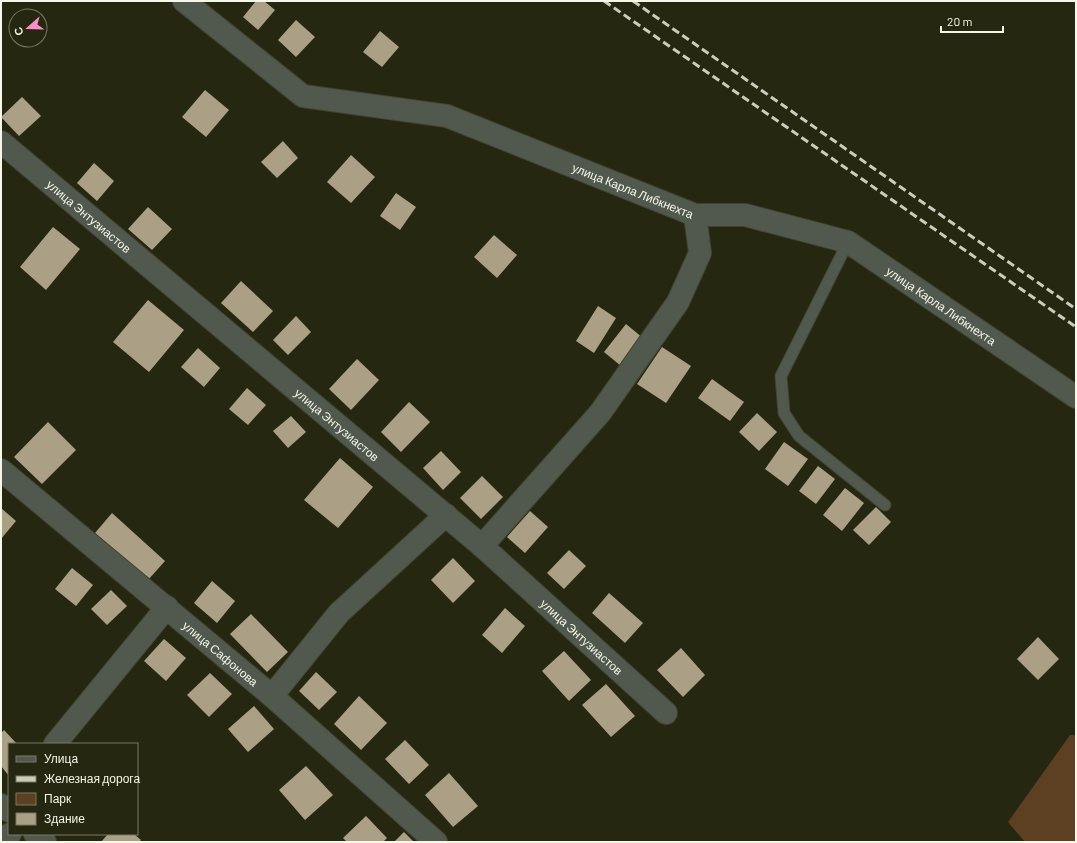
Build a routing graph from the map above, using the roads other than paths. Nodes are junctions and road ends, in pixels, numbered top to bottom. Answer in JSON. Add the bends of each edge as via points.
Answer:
{"nodes":[{"id":1,"x":184,"y":1,"type":"edge"},
{"id":2,"x":1,"y":142,"type":"edge"},
{"id":3,"x":695,"y":215,"type":"junction"},
{"id":4,"x":848,"y":242,"type":"junction"},
{"id":5,"x":1076,"y":397,"type":"edge"},
{"id":6,"x":1,"y":470,"type":"edge"},
{"id":7,"x":885,"y":505,"type":"dead end"},
{"id":8,"x":446,"y":515,"type":"junction"},
{"id":9,"x":482,"y":546,"type":"junction"},
{"id":10,"x":167,"y":607,"type":"junction"},
{"id":11,"x":272,"y":696,"type":"junction"},
{"id":12,"x":666,"y":713,"type":"dead end"},
{"id":13,"x":56,"y":743,"type":"edge"},
{"id":14,"x":36,"y":835,"type":"edge"},
{"id":15,"x":45,"y":842,"type":"edge"},
{"id":16,"x":436,"y":842,"type":"edge"}],
"edges":[{"from":1,"to":3,"type":"street","name":"улица Карла Либкнехта","via":[[303,96],[447,116]]},
{"from":2,"to":8,"type":"street","name":"улица Энтузиастов"},
{"from":3,"to":4,"type":"street","name":"улица Карла Либкнехта","via":[[745,216]]},
{"from":3,"to":9,"type":"street","via":[[700,253],[678,302],[600,413]]},
{"from":4,"to":5,"type":"street","name":"улица Карла Либкнехта"},
{"from":4,"to":7,"type":"lane","via":[[781,376],[784,413],[799,436]]},
{"from":6,"to":10,"type":"street","name":"улица Сафонова"},
{"from":8,"to":9,"type":"street","name":"улица Энтузиастов"},
{"from":8,"to":11,"type":"street","via":[[339,612]]},
{"from":9,"to":12,"type":"street","name":"улица Энтузиастов"},
{"from":10,"to":11,"type":"street","name":"улица Сафонова"},
{"from":10,"to":13,"type":"street"},
{"from":11,"to":16,"type":"street","name":"улица Сафонова"},
{"from":14,"to":15,"type":"street"}]}
